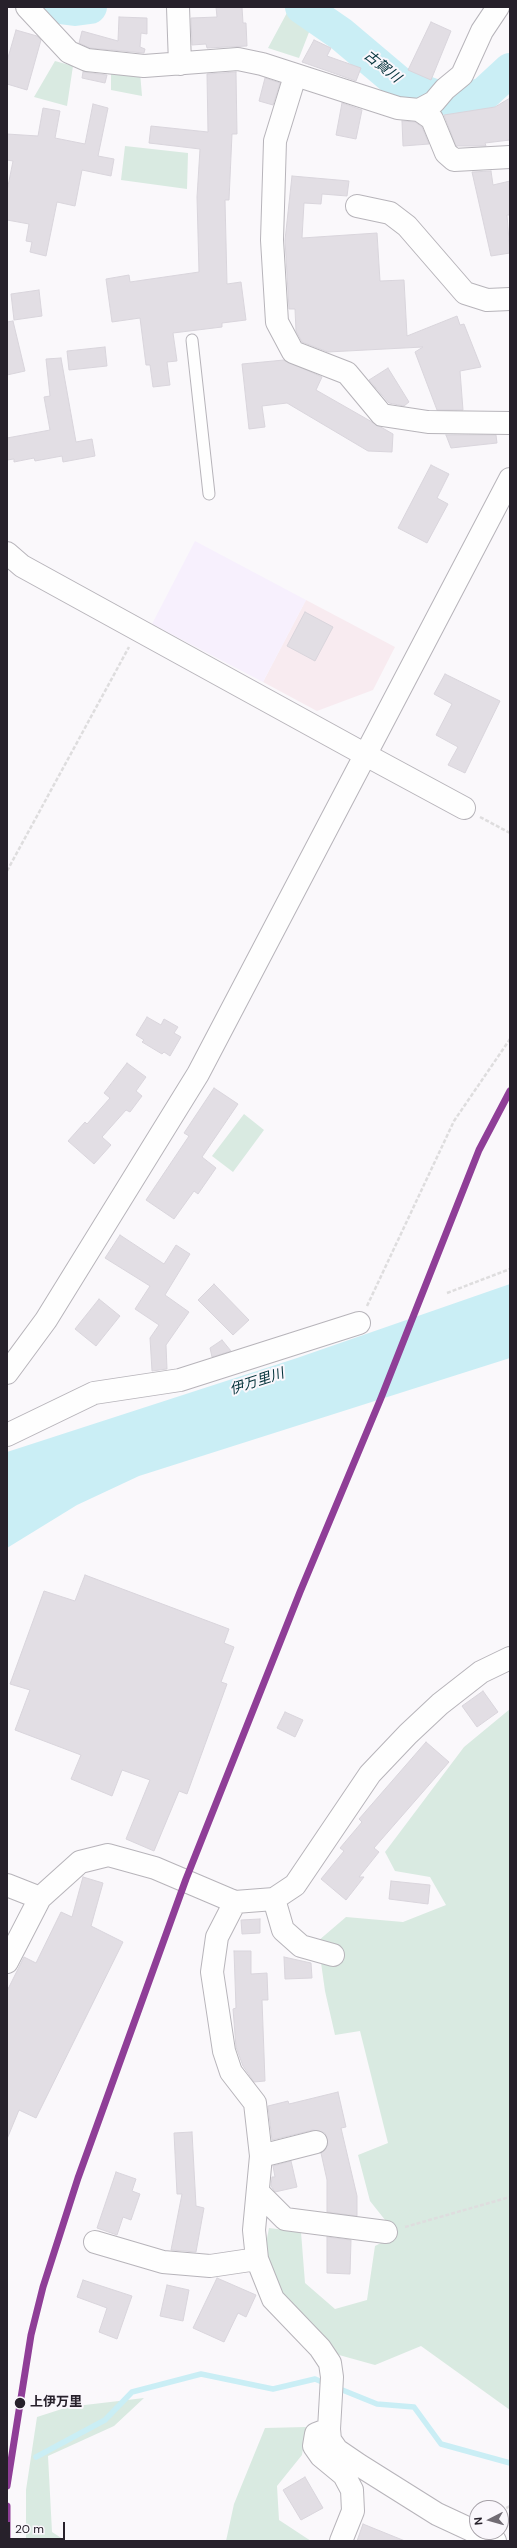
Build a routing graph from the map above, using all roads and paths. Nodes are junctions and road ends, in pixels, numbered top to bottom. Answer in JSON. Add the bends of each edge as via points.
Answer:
{"nodes":[{"id":1,"x":27,"y":7,"type":"edge"},
{"id":2,"x":178,"y":7,"type":"edge"},
{"id":3,"x":498,"y":7,"type":"edge"},
{"id":4,"x":180,"y":64,"type":"junction"},
{"id":5,"x":295,"y":76,"type":"junction"},
{"id":6,"x":433,"y":100,"type":"junction"},
{"id":7,"x":510,"y":157,"type":"edge"},
{"id":8,"x":358,"y":206,"type":"dead end"},
{"id":9,"x":510,"y":299,"type":"edge"},
{"id":10,"x":192,"y":340,"type":"dead end"},
{"id":11,"x":510,"y":423,"type":"edge"},
{"id":12,"x":510,"y":479,"type":"edge"},
{"id":13,"x":209,"y":494,"type":"dead end"},
{"id":14,"x":7,"y":553,"type":"edge"},
{"id":15,"x":139,"y":629,"type":"junction"},
{"id":16,"x":364,"y":754,"type":"junction"},
{"id":17,"x":464,"y":808,"type":"joint"},
{"id":18,"x":510,"y":833,"type":"edge"},
{"id":19,"x":7,"y":871,"type":"edge"},
{"id":20,"x":510,"y":1039,"type":"edge"},
{"id":21,"x":510,"y":1269,"type":"edge"},
{"id":22,"x":447,"y":1292,"type":"dead end"},
{"id":23,"x":359,"y":1323,"type":"joint"},
{"id":24,"x":7,"y":1373,"type":"edge"},
{"id":25,"x":7,"y":1435,"type":"edge"},
{"id":26,"x":510,"y":1658,"type":"edge"},
{"id":27,"x":7,"y":1885,"type":"edge"},
{"id":28,"x":40,"y":1898,"type":"junction"},
{"id":29,"x":274,"y":1899,"type":"junction"},
{"id":30,"x":235,"y":1902,"type":"junction"},
{"id":31,"x":333,"y":1956,"type":"dead end"},
{"id":32,"x":7,"y":1962,"type":"edge"},
{"id":33,"x":316,"y":2142,"type":"dead end"},
{"id":34,"x":262,"y":2156,"type":"junction"},
{"id":35,"x":258,"y":2192,"type":"junction"},
{"id":36,"x":510,"y":2197,"type":"edge"},
{"id":37,"x":386,"y":2232,"type":"joint"},
{"id":38,"x":95,"y":2242,"type":"dead end"},
{"id":39,"x":257,"y":2259,"type":"junction"},
{"id":40,"x":329,"y":2429,"type":"junction"},
{"id":41,"x":342,"y":2541,"type":"edge"},
{"id":42,"x":495,"y":2541,"type":"edge"}],
"edges":[{"from":1,"to":4,"type":"street","via":[[69,52],[87,60],[144,66]]},
{"from":2,"to":4,"type":"street"},
{"from":3,"to":6,"type":"street","via":[[482,31],[462,75]]},
{"from":4,"to":5,"type":"street","via":[[238,59],[262,64]]},
{"from":5,"to":6,"type":"street","via":[[398,108]]},
{"from":5,"to":11,"type":"street","via":[[275,141],[272,240],[277,322],[293,352],[347,373],[382,414],[428,422]]},
{"from":6,"to":7,"type":"street","via":[[432,119],[446,153],[454,160]]},
{"from":8,"to":9,"type":"street","via":[[390,213],[407,226],[465,293],[486,300]]},
{"from":10,"to":13,"type":"lane"},
{"from":12,"to":16,"type":"street"},
{"from":14,"to":15,"type":"street","via":[[22,566]]},
{"from":15,"to":16,"type":"street"},
{"from":15,"to":19,"type":"path"},
{"from":16,"to":17,"type":"street"},
{"from":16,"to":24,"type":"street","via":[[198,1074],[46,1320]]},
{"from":17,"to":18,"type":"path"},
{"from":20,"to":23,"type":"path","via":[[454,1121]]},
{"from":21,"to":22,"type":"path"},
{"from":23,"to":25,"type":"street","via":[[180,1380],[94,1393]]},
{"from":26,"to":29,"type":"street","via":[[481,1672],[440,1704],[408,1734],[370,1774],[294,1885]]},
{"from":27,"to":28,"type":"street"},
{"from":28,"to":30,"type":"street","via":[[80,1862],[108,1855],[161,1870]]},
{"from":28,"to":32,"type":"street"},
{"from":29,"to":30,"type":"street"},
{"from":29,"to":31,"type":"street","via":[[283,1930],[301,1946]]},
{"from":30,"to":34,"type":"street","via":[[217,1937],[212,1972],[224,2052],[231,2072],[255,2103]]},
{"from":33,"to":34,"type":"street"},
{"from":34,"to":35,"type":"street"},
{"from":35,"to":37,"type":"street","via":[[285,2219]]},
{"from":35,"to":39,"type":"street","via":[[254,2230]]},
{"from":36,"to":37,"type":"path"},
{"from":38,"to":39,"type":"street","via":[[163,2262],[210,2266]]},
{"from":39,"to":40,"type":"street","via":[[273,2299],[320,2348],[330,2363],[332,2386]]},
{"from":40,"to":41,"type":"street","via":[[316,2434],[314,2446],[321,2456],[344,2475],[352,2490],[353,2511]]},
{"from":40,"to":42,"type":"street","via":[[330,2440],[338,2450],[359,2465],[437,2514]]}]}
